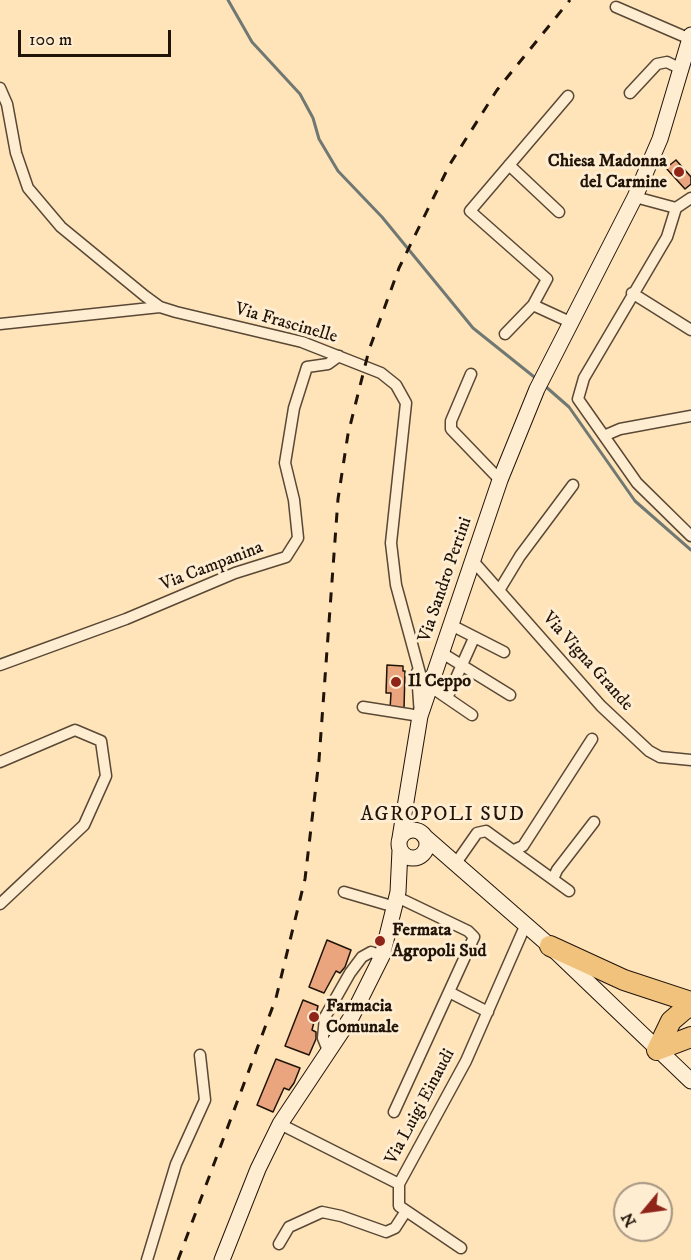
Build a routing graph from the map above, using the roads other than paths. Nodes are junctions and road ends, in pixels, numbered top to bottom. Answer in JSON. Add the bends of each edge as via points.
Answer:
{"nodes":[{"id":1,"x":616,"y":7,"type":"dead end"},
{"id":2,"x":690,"y":37,"type":"edge"},
{"id":3,"x":681,"y":69,"type":"junction"},
{"id":4,"x":0,"y":88,"type":"edge"},
{"id":5,"x":630,"y":93,"type":"dead end"},
{"id":6,"x":568,"y":96,"type":"dead end"},
{"id":7,"x":509,"y":165,"type":"junction"},
{"id":8,"x":635,"y":197,"type":"junction"},
{"id":9,"x":691,"y":198,"type":"edge"},
{"id":10,"x":676,"y":208,"type":"junction"},
{"id":11,"x":559,"y":212,"type":"dead end"},
{"id":12,"x":632,"y":293,"type":"junction"},
{"id":13,"x":533,"y":305,"type":"junction"},
{"id":14,"x":160,"y":307,"type":"junction"},
{"id":15,"x":570,"y":322,"type":"junction"},
{"id":16,"x":0,"y":324,"type":"edge"},
{"id":17,"x":691,"y":330,"type":"edge"},
{"id":18,"x":505,"y":334,"type":"dead end"},
{"id":19,"x":339,"y":356,"type":"junction"},
{"id":20,"x":471,"y":374,"type":"dead end"},
{"id":21,"x":691,"y":416,"type":"edge"},
{"id":22,"x":606,"y":435,"type":"junction"},
{"id":23,"x":500,"y":480,"type":"junction"},
{"id":24,"x":573,"y":485,"type":"dead end"},
{"id":25,"x":691,"y":536,"type":"edge"},
{"id":26,"x":474,"y":562,"type":"junction"},
{"id":27,"x":500,"y":589,"type":"junction"},
{"id":28,"x":453,"y":626,"type":"junction"},
{"id":29,"x":474,"y":638,"type":"junction"},
{"id":30,"x":504,"y":652,"type":"dead end"},
{"id":31,"x":440,"y":658,"type":"junction"},
{"id":32,"x":418,"y":664,"type":"junction"},
{"id":33,"x":0,"y":665,"type":"edge"},
{"id":34,"x":463,"y":665,"type":"junction"},
{"id":35,"x":432,"y":683,"type":"junction"},
{"id":36,"x":510,"y":695,"type":"dead end"},
{"id":37,"x":447,"y":698,"type":"junction"},
{"id":38,"x":363,"y":707,"type":"dead end"},
{"id":39,"x":472,"y":715,"type":"dead end"},
{"id":40,"x":420,"y":716,"type":"junction"},
{"id":41,"x":592,"y":740,"type":"dead end"},
{"id":42,"x":691,"y":760,"type":"edge"},
{"id":43,"x":0,"y":762,"type":"edge"},
{"id":44,"x":406,"y":804,"type":"junction"},
{"id":45,"x":594,"y":822,"type":"dead end"},
{"id":46,"x":421,"y":834,"type":"junction"},
{"id":47,"x":400,"y":844,"type":"junction"},
{"id":48,"x":514,"y":850,"type":"junction"},
{"id":49,"x":420,"y":856,"type":"junction"},
{"id":50,"x":451,"y":859,"type":"junction"},
{"id":51,"x":553,"y":879,"type":"junction"},
{"id":52,"x":569,"y":891,"type":"dead end"},
{"id":53,"x":344,"y":892,"type":"dead end"},
{"id":54,"x":397,"y":899,"type":"junction"},
{"id":55,"x":0,"y":904,"type":"edge"},
{"id":56,"x":526,"y":924,"type":"junction"},
{"id":57,"x":550,"y":946,"type":"junction"},
{"id":58,"x":382,"y":956,"type":"junction"},
{"id":59,"x":449,"y":992,"type":"junction"},
{"id":60,"x":337,"y":996,"type":"junction"},
{"id":61,"x":691,"y":1002,"type":"edge"},
{"id":62,"x":357,"y":1007,"type":"junction"},
{"id":63,"x":691,"y":1007,"type":"edge"},
{"id":64,"x":488,"y":1012,"type":"junction"},
{"id":65,"x":691,"y":1037,"type":"edge"},
{"id":66,"x":657,"y":1050,"type":"junction"},
{"id":67,"x":329,"y":1053,"type":"junction"},
{"id":68,"x":200,"y":1055,"type":"dead end"},
{"id":69,"x":691,"y":1081,"type":"edge"},
{"id":70,"x":394,"y":1112,"type":"dead end"},
{"id":71,"x":280,"y":1124,"type":"junction"},
{"id":72,"x":399,"y":1184,"type":"junction"},
{"id":73,"x":406,"y":1211,"type":"junction"},
{"id":74,"x":279,"y":1244,"type":"dead end"},
{"id":75,"x":461,"y":1248,"type":"dead end"},
{"id":76,"x":147,"y":1260,"type":"edge"},
{"id":77,"x":222,"y":1260,"type":"edge"}],
"edges":[{"from":1,"to":2,"type":"street"},
{"from":2,"to":3,"type":"street","name":"Via Sandro Pertini"},
{"from":3,"to":5,"type":"street","via":[[667,62],[657,64]]},
{"from":3,"to":8,"type":"street","name":"Via Sandro Pertini","via":[[660,139]]},
{"from":4,"to":14,"type":"street","name":"Via Frascinelle","via":[[28,188],[61,227]]},
{"from":6,"to":7,"type":"street"},
{"from":7,"to":11,"type":"street"},
{"from":7,"to":13,"type":"street","via":[[470,210],[547,279]]},
{"from":8,"to":10,"type":"street"},
{"from":8,"to":15,"type":"street","name":"Via Sandro Pertini"},
{"from":9,"to":10,"type":"street"},
{"from":10,"to":12,"type":"street","via":[[667,237]]},
{"from":12,"to":17,"type":"street"},
{"from":12,"to":22,"type":"street","via":[[584,378],[578,399]]},
{"from":13,"to":15,"type":"street"},
{"from":13,"to":18,"type":"street"},
{"from":14,"to":16,"type":"street"},
{"from":14,"to":19,"type":"street","name":"Via Frascinelle","via":[[302,342]]},
{"from":15,"to":23,"type":"street","name":"Via Sandro Pertini","via":[[540,382]]},
{"from":19,"to":32,"type":"street","name":"Via Frascinelle","via":[[381,373],[396,385],[406,403],[391,543],[396,585]]},
{"from":19,"to":33,"type":"street","name":"Via Campanina","via":[[328,364],[307,367],[294,408],[285,463],[298,538],[286,557]]},
{"from":20,"to":23,"type":"street","via":[[451,429]]},
{"from":21,"to":22,"type":"street"},
{"from":22,"to":25,"type":"street","via":[[637,483]]},
{"from":23,"to":26,"type":"street","name":"Via Sandro Pertini"},
{"from":24,"to":27,"type":"street"},
{"from":26,"to":27,"type":"street","name":"Via Vigna Grande"},
{"from":26,"to":28,"type":"street","name":"Via Sandro Pertini"},
{"from":27,"to":42,"type":"street","name":"Via Vigna Grande","via":[[601,706],[649,751],[660,757]]},
{"from":28,"to":29,"type":"street"},
{"from":28,"to":31,"type":"street","name":"Via Sandro Pertini"},
{"from":29,"to":30,"type":"street"},
{"from":29,"to":34,"type":"street"},
{"from":31,"to":32,"type":"street","via":[[432,668]]},
{"from":31,"to":34,"type":"street"},
{"from":31,"to":35,"type":"street","name":"Via Sandro Pertini"},
{"from":32,"to":35,"type":"street","name":"Via Frascinelle"},
{"from":32,"to":40,"type":"street","name":"Via Frascinelle"},
{"from":34,"to":36,"type":"street"},
{"from":34,"to":37,"type":"street"},
{"from":35,"to":37,"type":"street","name":"Via Frascinelle"},
{"from":35,"to":40,"type":"street","name":"Via Sandro Pertini"},
{"from":37,"to":39,"type":"street","name":"Via Frascinelle"},
{"from":38,"to":40,"type":"street"},
{"from":40,"to":44,"type":"street","name":"Via Sandro Pertini"},
{"from":41,"to":48,"type":"street","via":[[523,846]]},
{"from":43,"to":55,"type":"street","via":[[75,730],[101,741],[106,776],[84,825]]},
{"from":44,"to":46,"type":"street"},
{"from":44,"to":47,"type":"street","name":"Via Sandro Pertini"},
{"from":45,"to":51,"type":"street"},
{"from":46,"to":47,"type":"street","via":[[411,830]]},
{"from":46,"to":49,"type":"street","via":[[427,843]]},
{"from":46,"to":50,"type":"street"},
{"from":47,"to":49,"type":"street","via":[[409,858]]},
{"from":47,"to":54,"type":"street","name":"Via Sandro Pertini"},
{"from":48,"to":50,"type":"street","via":[[482,830]]},
{"from":48,"to":51,"type":"street"},
{"from":49,"to":50,"type":"street"},
{"from":49,"to":54,"type":"street"},
{"from":50,"to":56,"type":"street"},
{"from":51,"to":52,"type":"street"},
{"from":53,"to":54,"type":"street"},
{"from":54,"to":58,"type":"street"},
{"from":54,"to":59,"type":"street","via":[[474,937]]},
{"from":56,"to":57,"type":"street"},
{"from":56,"to":64,"type":"street","name":"Via Luigi Einaudi"},
{"from":57,"to":61,"type":"highway","via":[[624,980]]},
{"from":57,"to":66,"type":"street"},
{"from":58,"to":60,"type":"street","via":[[367,953]]},
{"from":58,"to":62,"type":"street"},
{"from":59,"to":64,"type":"street"},
{"from":59,"to":70,"type":"street"},
{"from":60,"to":62,"type":"street"},
{"from":60,"to":67,"type":"street","via":[[325,1017],[323,1038]]},
{"from":62,"to":67,"type":"street"},
{"from":63,"to":66,"type":"highway","via":[[671,1021]]},
{"from":64,"to":72,"type":"street","name":"Via Luigi Einaudi"},
{"from":65,"to":66,"type":"highway"},
{"from":66,"to":69,"type":"street"},
{"from":67,"to":71,"type":"street"},
{"from":68,"to":76,"type":"street","via":[[204,1100],[176,1164]]},
{"from":71,"to":72,"type":"street","name":"Via Luigi Einaudi"},
{"from":71,"to":77,"type":"street"},
{"from":72,"to":73,"type":"street","via":[[399,1206]]},
{"from":73,"to":74,"type":"street","via":[[395,1228],[386,1233],[322,1212],[289,1227]]},
{"from":73,"to":75,"type":"street"}]}
